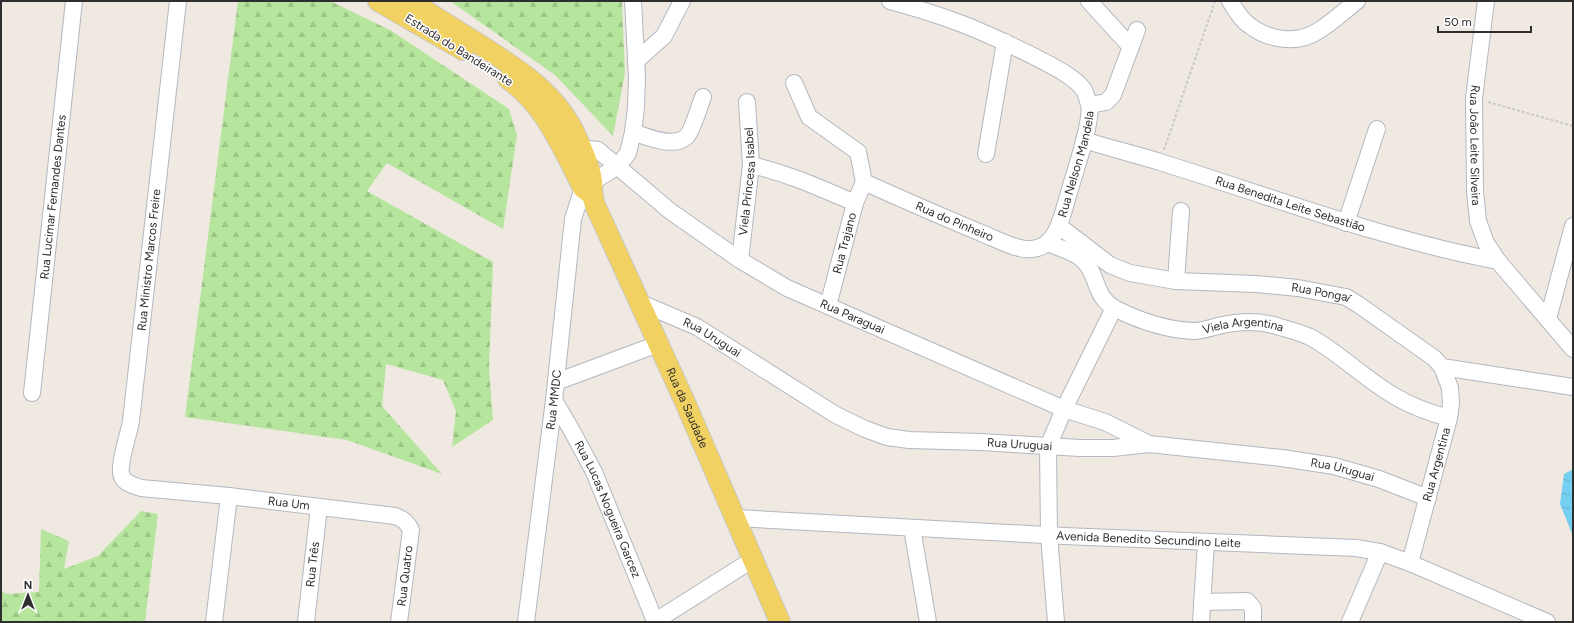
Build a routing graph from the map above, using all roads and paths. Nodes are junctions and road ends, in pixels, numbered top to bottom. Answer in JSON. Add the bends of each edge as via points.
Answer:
{"nodes":[{"id":1,"x":74,"y":1,"type":"edge"},
{"id":2,"x":178,"y":1,"type":"edge"},
{"id":3,"x":378,"y":1,"type":"edge"},
{"id":4,"x":410,"y":1,"type":"edge"},
{"id":5,"x":633,"y":1,"type":"edge"},
{"id":6,"x":682,"y":1,"type":"edge"},
{"id":7,"x":890,"y":1,"type":"edge"},
{"id":8,"x":1089,"y":1,"type":"edge"},
{"id":9,"x":1215,"y":1,"type":"edge"},
{"id":10,"x":1230,"y":1,"type":"edge"},
{"id":11,"x":1357,"y":1,"type":"edge"},
{"id":12,"x":1486,"y":1,"type":"edge"},
{"id":13,"x":1137,"y":30,"type":"dead end"},
{"id":14,"x":1005,"y":42,"type":"junction"},
{"id":15,"x":1131,"y":47,"type":"junction"},
{"id":16,"x":636,"y":61,"type":"junction"},
{"id":17,"x":794,"y":84,"type":"dead end"},
{"id":18,"x":703,"y":98,"type":"dead end"},
{"id":19,"x":1474,"y":98,"type":"junction"},
{"id":20,"x":747,"y":102,"type":"dead end"},
{"id":21,"x":1090,"y":106,"type":"junction"},
{"id":22,"x":1573,"y":126,"type":"edge"},
{"id":23,"x":1377,"y":129,"type":"dead end"},
{"id":24,"x":633,"y":132,"type":"junction"},
{"id":25,"x":1084,"y":140,"type":"junction"},
{"id":26,"x":581,"y":148,"type":"junction"},
{"id":27,"x":986,"y":154,"type":"dead end"},
{"id":28,"x":1159,"y":162,"type":"junction"},
{"id":29,"x":751,"y":165,"type":"junction"},
{"id":30,"x":618,"y":166,"type":"junction"},
{"id":31,"x":864,"y":182,"type":"junction"},
{"id":32,"x":589,"y":188,"type":"junction"},
{"id":33,"x":855,"y":203,"type":"junction"},
{"id":34,"x":1180,"y":211,"type":"dead end"},
{"id":35,"x":1346,"y":223,"type":"junction"},
{"id":36,"x":1059,"y":226,"type":"junction"},
{"id":37,"x":1573,"y":226,"type":"edge"},
{"id":38,"x":1048,"y":243,"type":"junction"},
{"id":39,"x":740,"y":260,"type":"junction"},
{"id":40,"x":1498,"y":261,"type":"junction"},
{"id":41,"x":1176,"y":281,"type":"junction"},
{"id":42,"x":641,"y":303,"type":"junction"},
{"id":43,"x":828,"y":306,"type":"junction"},
{"id":44,"x":1114,"y":308,"type":"junction"},
{"id":45,"x":1548,"y":318,"type":"junction"},
{"id":46,"x":658,"y":344,"type":"junction"},
{"id":47,"x":1573,"y":349,"type":"edge"},
{"id":48,"x":1442,"y":367,"type":"junction"},
{"id":49,"x":556,"y":382,"type":"junction"},
{"id":50,"x":1573,"y":387,"type":"edge"},
{"id":51,"x":32,"y":393,"type":"dead end"},
{"id":52,"x":554,"y":400,"type":"junction"},
{"id":53,"x":1064,"y":409,"type":"junction"},
{"id":54,"x":1449,"y":418,"type":"junction"},
{"id":55,"x":1150,"y":444,"type":"junction"},
{"id":56,"x":1048,"y":446,"type":"junction"},
{"id":57,"x":159,"y":490,"type":"joint"},
{"id":58,"x":229,"y":496,"type":"junction"},
{"id":59,"x":1428,"y":498,"type":"junction"},
{"id":60,"x":319,"y":507,"type":"junction"},
{"id":61,"x":735,"y":518,"type":"junction"},
{"id":62,"x":912,"y":528,"type":"junction"},
{"id":63,"x":411,"y":530,"type":"joint"},
{"id":64,"x":1049,"y":535,"type":"junction"},
{"id":65,"x":1206,"y":542,"type":"junction"},
{"id":66,"x":1380,"y":552,"type":"junction"},
{"id":67,"x":752,"y":560,"type":"junction"},
{"id":68,"x":1410,"y":563,"type":"junction"},
{"id":69,"x":1202,"y":602,"type":"junction"},
{"id":70,"x":654,"y":621,"type":"edge"},
{"id":71,"x":214,"y":622,"type":"edge"},
{"id":72,"x":306,"y":622,"type":"edge"},
{"id":73,"x":399,"y":622,"type":"edge"},
{"id":74,"x":526,"y":622,"type":"edge"},
{"id":75,"x":780,"y":622,"type":"edge"},
{"id":76,"x":928,"y":622,"type":"edge"},
{"id":77,"x":1056,"y":622,"type":"edge"},
{"id":78,"x":1201,"y":622,"type":"edge"},
{"id":79,"x":1252,"y":622,"type":"edge"},
{"id":80,"x":1350,"y":622,"type":"edge"},
{"id":81,"x":1547,"y":622,"type":"edge"}],
"edges":[{"from":1,"to":51,"type":"street","name":"Rua Lucimar Fernandes Dantes"},
{"from":2,"to":57,"type":"street","name":"Rua Ministro Marcos Freire","via":[[131,422],[121,465],[121,474],[127,482],[141,488]]},
{"from":3,"to":32,"type":"main road","name":"Estrada do Bandeirante","via":[[494,69],[530,97]]},
{"from":4,"to":26,"type":"main road","name":"Estrada do Bandeirante","via":[[501,58],[540,87],[560,108]]},
{"from":5,"to":16,"type":"street"},
{"from":6,"to":16,"type":"street","via":[[664,36]]},
{"from":7,"to":14,"type":"street","via":[[957,22]]},
{"from":8,"to":15,"type":"street"},
{"from":9,"to":28,"type":"path"},
{"from":10,"to":11,"type":"street","via":[[1248,25],[1268,36],[1284,40],[1317,32]]},
{"from":12,"to":19,"type":"street","name":"Rua João Leite Silveira"},
{"from":13,"to":15,"type":"street","name":"Rua Nelson Mandela"},
{"from":14,"to":21,"type":"street","via":[[1070,77],[1084,90]]},
{"from":14,"to":27,"type":"street"},
{"from":15,"to":21,"type":"street","name":"Rua Nelson Mandela","via":[[1113,95],[1106,102]]},
{"from":16,"to":24,"type":"street"},
{"from":17,"to":31,"type":"street","via":[[809,117],[858,152]]},
{"from":18,"to":24,"type":"street","via":[[688,136],[677,141],[658,140]]},
{"from":19,"to":22,"type":"path"},
{"from":19,"to":40,"type":"street","name":"Rua João Leite Silveira","via":[[1475,191],[1478,221],[1486,243]]},
{"from":20,"to":29,"type":"street","name":"Viela Princesa Isabel"},
{"from":21,"to":25,"type":"street","name":"Rua Nelson Mandela"},
{"from":23,"to":35,"type":"street"},
{"from":24,"to":30,"type":"street","via":[[628,152]]},
{"from":25,"to":28,"type":"street","name":"Rua Benedita Leite Sebastião"},
{"from":25,"to":36,"type":"street","name":"Rua Nelson Mandela"},
{"from":26,"to":30,"type":"street","name":"Rua Paraguai","via":[[598,150]]},
{"from":26,"to":32,"type":"main road","name":"Estrada do Bandeirante"},
{"from":28,"to":35,"type":"street","name":"Rua Benedita Leite Sebastião"},
{"from":29,"to":33,"type":"street","via":[[794,177]]},
{"from":29,"to":39,"type":"street","name":"Viela Princesa Isabel"},
{"from":30,"to":32,"type":"street"},
{"from":30,"to":39,"type":"street","name":"Rua Paraguai","via":[[670,211]]},
{"from":31,"to":33,"type":"street","name":"Rua Trajano"},
{"from":31,"to":38,"type":"street","name":"Rua do Pinheiro","via":[[1020,248],[1030,250]]},
{"from":32,"to":42,"type":"main road","name":"Rua da Saudade"},
{"from":32,"to":49,"type":"street","name":"Rua MMDC","via":[[573,219]]},
{"from":33,"to":43,"type":"street","name":"Rua Trajano"},
{"from":34,"to":41,"type":"street"},
{"from":35,"to":40,"type":"street","name":"Rua Benedita Leite Sebastião","via":[[1456,253]]},
{"from":36,"to":38,"type":"street","name":"Rua Nelson Mandela"},
{"from":36,"to":41,"type":"street","name":"Rua Pongaí","via":[[1110,264],[1130,273]]},
{"from":37,"to":45,"type":"street"},
{"from":38,"to":44,"type":"street","name":"Viela Argentina","via":[[1083,260],[1091,271],[1102,298]]},
{"from":39,"to":43,"type":"street","name":"Rua Paraguai","via":[[786,288]]},
{"from":40,"to":45,"type":"street","name":"Rua João Leite Silveira"},
{"from":41,"to":48,"type":"street","name":"Rua Pongaí","via":[[1256,284],[1298,288],[1346,297],[1434,358]]},
{"from":42,"to":46,"type":"main road","name":"Rua da Saudade"},
{"from":42,"to":56,"type":"street","name":"Rua Uruguai","via":[[697,327],[836,415],[887,438]]},
{"from":43,"to":53,"type":"street","name":"Rua Paraguai"},
{"from":44,"to":53,"type":"street"},
{"from":44,"to":54,"type":"street","name":"Viela Argentina","via":[[1173,329],[1196,331],[1256,321],[1310,337],[1396,397],[1426,412]]},
{"from":45,"to":47,"type":"street","name":"Rua João Leite Silveira"},
{"from":46,"to":49,"type":"street"},
{"from":46,"to":61,"type":"main road","name":"Rua da Saudade"},
{"from":48,"to":50,"type":"street"},
{"from":48,"to":54,"type":"street","name":"Rua Argentina","via":[[1450,388]]},
{"from":49,"to":52,"type":"street","name":"Rua MMDC"},
{"from":52,"to":70,"type":"street","name":"Rua Lucas Nogueira Garcez","via":[[594,472]]},
{"from":52,"to":74,"type":"street","name":"Rua MMDC"},
{"from":53,"to":55,"type":"street","name":"Rua Paraguai","via":[[1105,422]]},
{"from":53,"to":56,"type":"street"},
{"from":54,"to":59,"type":"street","name":"Rua Argentina"},
{"from":55,"to":56,"type":"street","name":"Rua Uruguai","via":[[1113,448]]},
{"from":55,"to":59,"type":"street","name":"Rua Uruguai","via":[[1334,466],[1379,479]]},
{"from":56,"to":64,"type":"street"},
{"from":57,"to":58,"type":"street","name":"Rua Um"},
{"from":58,"to":60,"type":"street","name":"Rua Um"},
{"from":58,"to":71,"type":"street"},
{"from":59,"to":68,"type":"street","name":"Rua Argentina"},
{"from":60,"to":63,"type":"street","name":"Rua Um","via":[[395,516],[408,523]]},
{"from":60,"to":72,"type":"street","name":"Rua Três"},
{"from":61,"to":62,"type":"street","name":"Avenida Benedito Secundino Leite"},
{"from":61,"to":67,"type":"main road","name":"Rua da Saudade"},
{"from":62,"to":64,"type":"street","name":"Avenida Benedito Secundino Leite"},
{"from":62,"to":76,"type":"street"},
{"from":63,"to":73,"type":"street","name":"Rua Quatro"},
{"from":64,"to":65,"type":"street","name":"Avenida Benedito Secundino Leite"},
{"from":64,"to":77,"type":"street"},
{"from":65,"to":66,"type":"street","name":"Avenida Benedito Secundino Leite","via":[[1356,548]]},
{"from":65,"to":69,"type":"street"},
{"from":66,"to":68,"type":"street","name":"Avenida Benedito Secundino Leite"},
{"from":66,"to":80,"type":"street"},
{"from":67,"to":70,"type":"street"},
{"from":67,"to":75,"type":"main road","name":"Rua da Saudade"},
{"from":68,"to":81,"type":"street","name":"Avenida Benedito Secundino Leite"},
{"from":69,"to":78,"type":"street"},
{"from":69,"to":79,"type":"street","via":[[1247,601],[1253,608]]}]}
